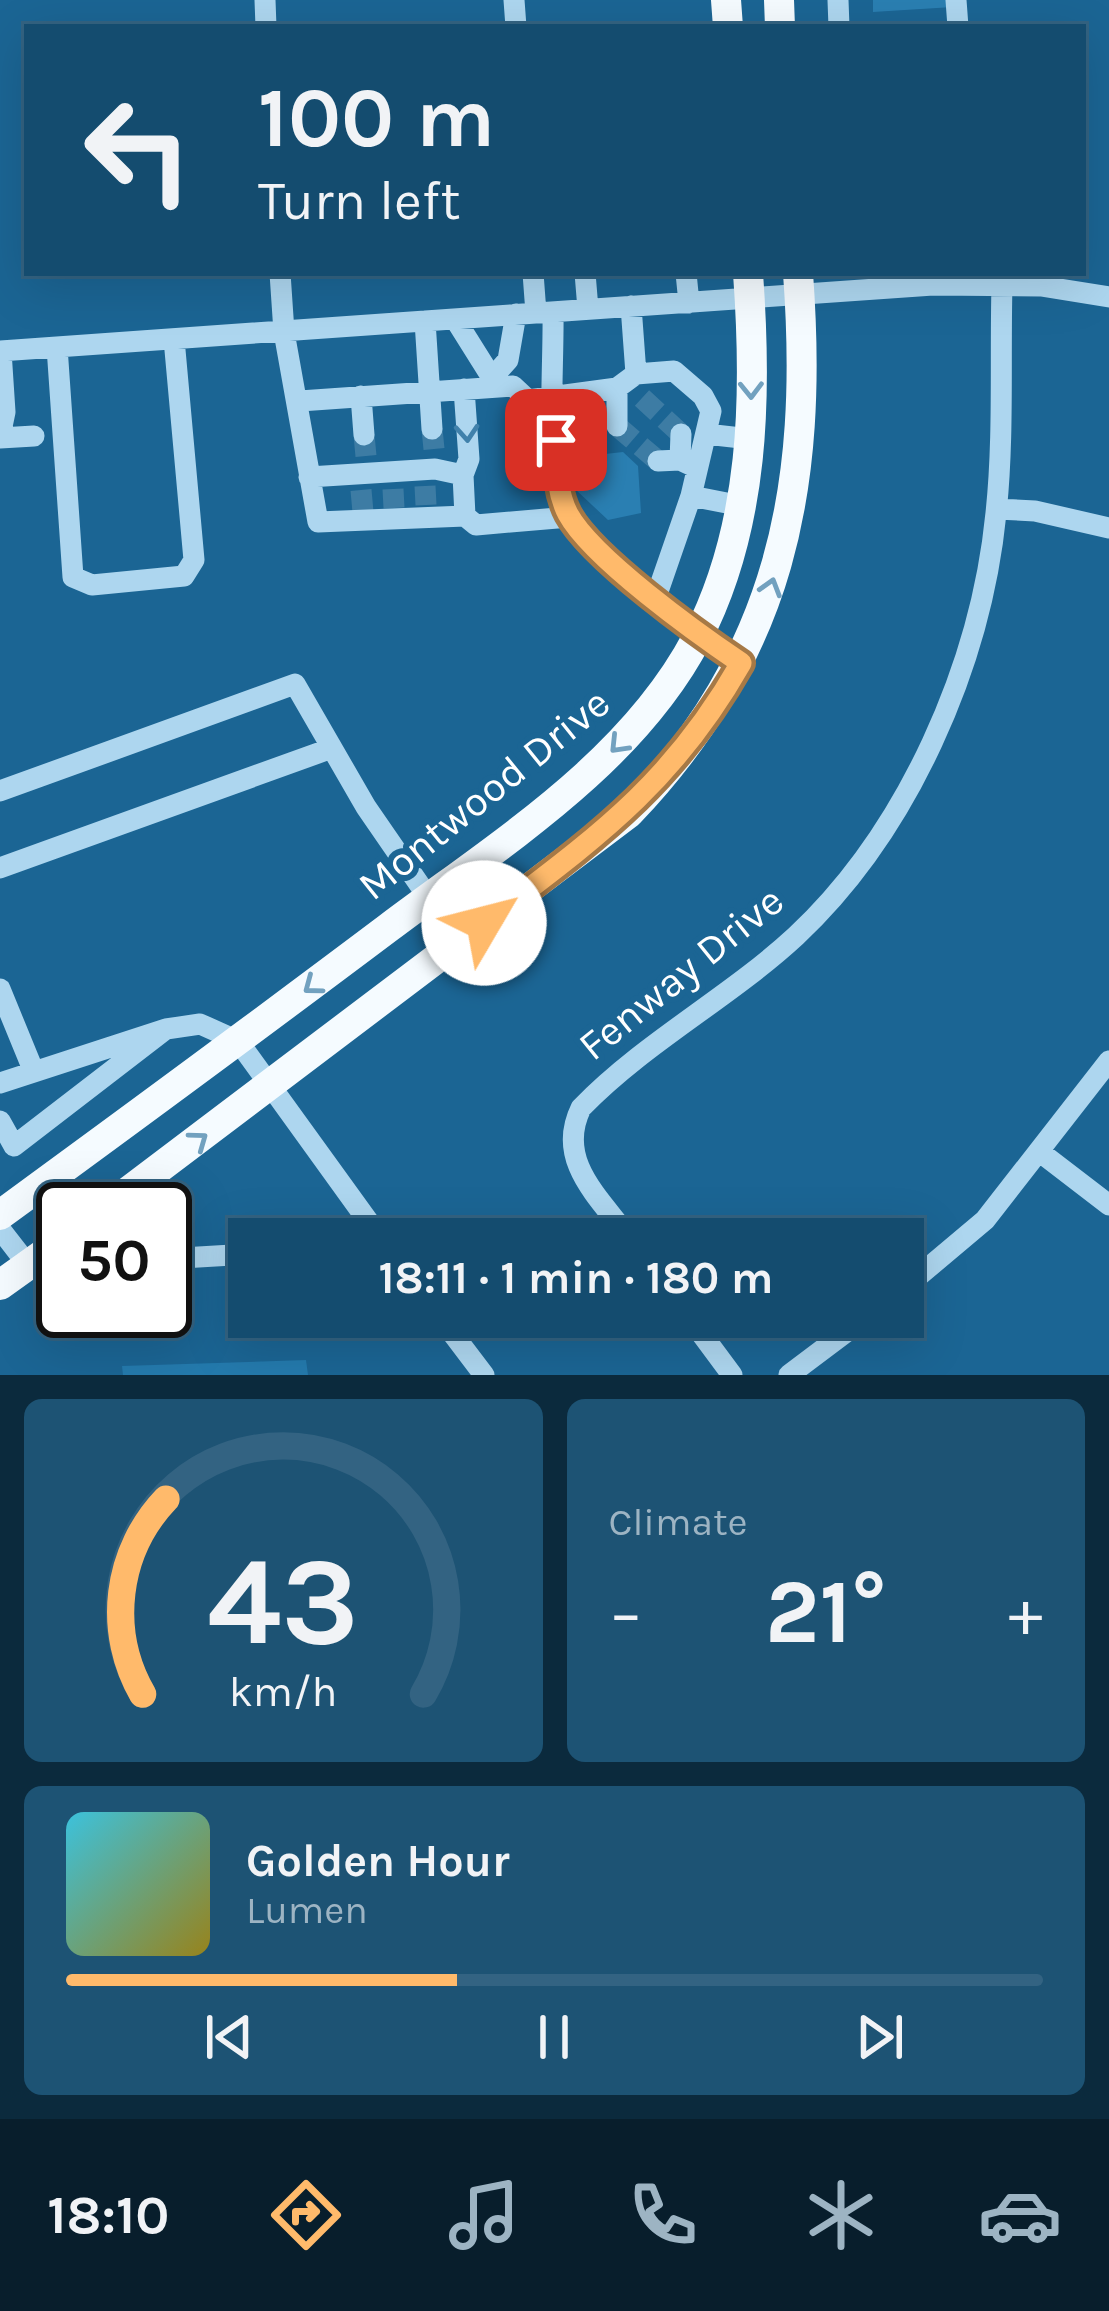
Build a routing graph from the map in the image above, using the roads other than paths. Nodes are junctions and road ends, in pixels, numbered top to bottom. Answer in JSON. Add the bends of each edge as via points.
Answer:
{"nodes":[{"id":1,"x":280,"y":276,"type":"edge"},
{"id":2,"x":533,"y":276,"type":"edge"},
{"id":3,"x":585,"y":276,"type":"edge"},
{"id":4,"x":686,"y":276,"type":"edge"},
{"id":5,"x":950,"y":279,"type":"edge"},
{"id":6,"x":885,"y":281,"type":"edge"},
{"id":7,"x":798,"y":284,"type":"edge"},
{"id":8,"x":1002,"y":284,"type":"junction"},
{"id":9,"x":749,"y":285,"type":"edge"},
{"id":10,"x":1109,"y":297,"type":"edge"},
{"id":11,"x":689,"y":303,"type":"junction"},
{"id":12,"x":631,"y":306,"type":"junction"},
{"id":13,"x":588,"y":309,"type":"junction"},
{"id":14,"x":535,"y":313,"type":"junction"},
{"id":15,"x":455,"y":319,"type":"junction"},
{"id":16,"x":425,"y":321,"type":"junction"},
{"id":17,"x":284,"y":332,"type":"junction"},
{"id":18,"x":174,"y":339,"type":"junction"},
{"id":19,"x":57,"y":347,"type":"junction"},
{"id":20,"x":0,"y":351,"type":"edge"},
{"id":21,"x":636,"y":374,"type":"junction"},
{"id":22,"x":491,"y":383,"type":"junction"},
{"id":23,"x":464,"y":389,"type":"junction"},
{"id":24,"x":429,"y":392,"type":"junction"},
{"id":25,"x":555,"y":396,"type":"junction"},
{"id":26,"x":361,"y":397,"type":"junction"},
{"id":27,"x":642,"y":398,"type":"dead end"},
{"id":28,"x":300,"y":401,"type":"junction"},
{"id":29,"x":617,"y":406,"type":"junction"},
{"id":30,"x":681,"y":434,"type":"dead end"},
{"id":31,"x":706,"y":434,"type":"junction"},
{"id":32,"x":34,"y":436,"type":"dead end"},
{"id":33,"x":0,"y":437,"type":"edge"},
{"id":34,"x":750,"y":440,"type":"junction"},
{"id":35,"x":679,"y":463,"type":"junction"},
{"id":36,"x":429,"y":475,"type":"junction"},
{"id":37,"x":463,"y":476,"type":"junction"},
{"id":38,"x":309,"y":477,"type":"junction"},
{"id":39,"x":363,"y":481,"type":"junction"},
{"id":40,"x":691,"y":496,"type":"junction"},
{"id":41,"x":393,"y":497,"type":"junction"},
{"id":42,"x":742,"y":506,"type":"junction"},
{"id":43,"x":997,"y":509,"type":"junction"},
{"id":44,"x":465,"y":517,"type":"junction"},
{"id":45,"x":569,"y":517,"type":"junction"},
{"id":46,"x":1109,"y":528,"type":"edge"},
{"id":47,"x":655,"y":600,"type":"junction"},
{"id":48,"x":699,"y":634,"type":"junction"},
{"id":49,"x":741,"y":663,"type":"junction"},
{"id":50,"x":332,"y":748,"type":"junction"},
{"id":51,"x":0,"y":790,"type":"edge"},
{"id":52,"x":0,"y":868,"type":"edge"},
{"id":53,"x":428,"y":897,"type":"junction"},
{"id":54,"x":0,"y":989,"type":"edge"},
{"id":55,"x":166,"y":1029,"type":"junction"},
{"id":56,"x":238,"y":1041,"type":"junction"},
{"id":57,"x":1109,"y":1061,"type":"edge"},
{"id":58,"x":34,"y":1072,"type":"junction"},
{"id":59,"x":0,"y":1083,"type":"edge"},
{"id":60,"x":268,"y":1088,"type":"junction"},
{"id":61,"x":0,"y":1121,"type":"edge"},
{"id":62,"x":1040,"y":1152,"type":"junction"},
{"id":63,"x":141,"y":1182,"type":"edge"},
{"id":64,"x":1109,"y":1205,"type":"edge"},
{"id":65,"x":0,"y":1215,"type":"edge"},
{"id":66,"x":365,"y":1218,"type":"edge"},
{"id":67,"x":614,"y":1218,"type":"edge"},
{"id":68,"x":0,"y":1229,"type":"edge"},
{"id":69,"x":228,"y":1255,"type":"edge"},
{"id":70,"x":192,"y":1257,"type":"edge"},
{"id":71,"x":36,"y":1259,"type":"edge"},
{"id":72,"x":28,"y":1265,"type":"junction"},
{"id":73,"x":924,"y":1271,"type":"edge"},
{"id":74,"x":0,"y":1285,"type":"edge"},
{"id":75,"x":456,"y":1338,"type":"edge"},
{"id":76,"x":704,"y":1338,"type":"edge"},
{"id":77,"x":838,"y":1338,"type":"edge"},
{"id":78,"x":484,"y":1375,"type":"edge"},
{"id":79,"x":732,"y":1375,"type":"edge"},
{"id":80,"x":789,"y":1375,"type":"edge"}],
"edges":[{"from":1,"to":17,"type":"street"},
{"from":2,"to":14,"type":"street"},
{"from":3,"to":13,"type":"street"},
{"from":4,"to":11,"type":"street"},
{"from":5,"to":6,"type":"street"},
{"from":5,"to":8,"type":"street"},
{"from":6,"to":7,"type":"street"},
{"from":7,"to":9,"type":"street"},
{"from":49,"to":7,"type":"main road","one_way":true,"via":[[780,554],[796,468]]},
{"from":8,"to":10,"type":"street"},
{"from":8,"to":43,"type":"street","name":"Fenway Drive"},
{"from":9,"to":11,"type":"street"},
{"from":9,"to":34,"type":"main road","name":"Montwood Drive","one_way":true},
{"from":11,"to":12,"type":"street"},
{"from":12,"to":13,"type":"street"},
{"from":12,"to":21,"type":"street"},
{"from":13,"to":14,"type":"street"},
{"from":14,"to":15,"type":"street"},
{"from":14,"to":22,"type":"street"},
{"from":14,"to":25,"type":"street"},
{"from":15,"to":16,"type":"street"},
{"from":15,"to":22,"type":"street"},
{"from":16,"to":17,"type":"street"},
{"from":16,"to":24,"type":"street"},
{"from":17,"to":18,"type":"street"},
{"from":17,"to":28,"type":"street"},
{"from":18,"to":19,"type":"street"},
{"from":18,"to":19,"type":"street","via":[[194,560],[184,576],[92,585],[73,577]]},
{"from":19,"to":20,"type":"street"},
{"from":20,"to":33,"type":"street"},
{"from":21,"to":29,"type":"street"},
{"from":21,"to":31,"type":"street","via":[[674,371],[711,411]]},
{"from":22,"to":23,"type":"street"},
{"from":22,"to":25,"type":"street","via":[[513,386],[528,400]]},
{"from":23,"to":24,"type":"street"},
{"from":23,"to":37,"type":"street","one_way":true},
{"from":24,"to":26,"type":"street"},
{"from":24,"to":36,"type":"street"},
{"from":25,"to":29,"type":"street"},
{"from":25,"to":45,"type":"street","via":[[557,484]]},
{"from":26,"to":28,"type":"street"},
{"from":26,"to":39,"type":"street"},
{"from":27,"to":29,"type":"street"},
{"from":28,"to":38,"type":"street"},
{"from":30,"to":35,"type":"street"},
{"from":31,"to":34,"type":"street"},
{"from":31,"to":35,"type":"street"},
{"from":32,"to":33,"type":"street"},
{"from":34,"to":42,"type":"main road","name":"Montwood Drive"},
{"from":35,"to":40,"type":"street"},
{"from":36,"to":37,"type":"street"},
{"from":36,"to":41,"type":"street"},
{"from":36,"to":41,"type":"street"},
{"from":36,"to":44,"type":"street"},
{"from":37,"to":44,"type":"street"},
{"from":38,"to":39,"type":"street"},
{"from":38,"to":39,"type":"street","via":[[318,522]]},
{"from":39,"to":41,"type":"street"},
{"from":39,"to":41,"type":"street"},
{"from":40,"to":42,"type":"street"},
{"from":40,"to":47,"type":"street"},
{"from":42,"to":48,"type":"main road","name":"Montwood Drive"},
{"from":43,"to":46,"type":"street"},
{"from":43,"to":67,"type":"street","name":"Fenway Drive","via":[[963,659],[885,826],[800,932],[594,1094],[573,1124],[575,1166]]},
{"from":44,"to":45,"type":"street","via":[[476,526]]},
{"from":45,"to":47,"type":"street"},
{"from":47,"to":48,"type":"street"},
{"from":48,"to":49,"type":"street"},
{"from":48,"to":53,"type":"main road","name":"Montwood Drive","one_way":true,"via":[[611,753]]},
{"from":49,"to":60,"type":"main road","via":[[697,735],[628,812]]},
{"from":50,"to":51,"type":"street","via":[[295,684]]},
{"from":50,"to":52,"type":"street"},
{"from":50,"to":53,"type":"street"},
{"from":53,"to":56,"type":"main road","name":"Montwood Drive","one_way":true},
{"from":54,"to":58,"type":"street"},
{"from":55,"to":56,"type":"street","via":[[200,1024]]},
{"from":55,"to":58,"type":"street"},
{"from":55,"to":61,"type":"street","via":[[14,1146]]},
{"from":56,"to":60,"type":"street"},
{"from":56,"to":65,"type":"main road","name":"Montwood Drive"},
{"from":57,"to":62,"type":"street"},
{"from":58,"to":59,"type":"street"},
{"from":63,"to":60,"type":"main road","one_way":true},
{"from":60,"to":66,"type":"street"},
{"from":62,"to":64,"type":"street"},
{"from":62,"to":73,"type":"street","via":[[985,1220]]},
{"from":68,"to":72,"type":"street"},
{"from":69,"to":70,"type":"street"},
{"from":71,"to":72,"type":"main road"},
{"from":72,"to":74,"type":"main road"},
{"from":75,"to":78,"type":"street"},
{"from":76,"to":79,"type":"street"},
{"from":77,"to":80,"type":"street"}]}
